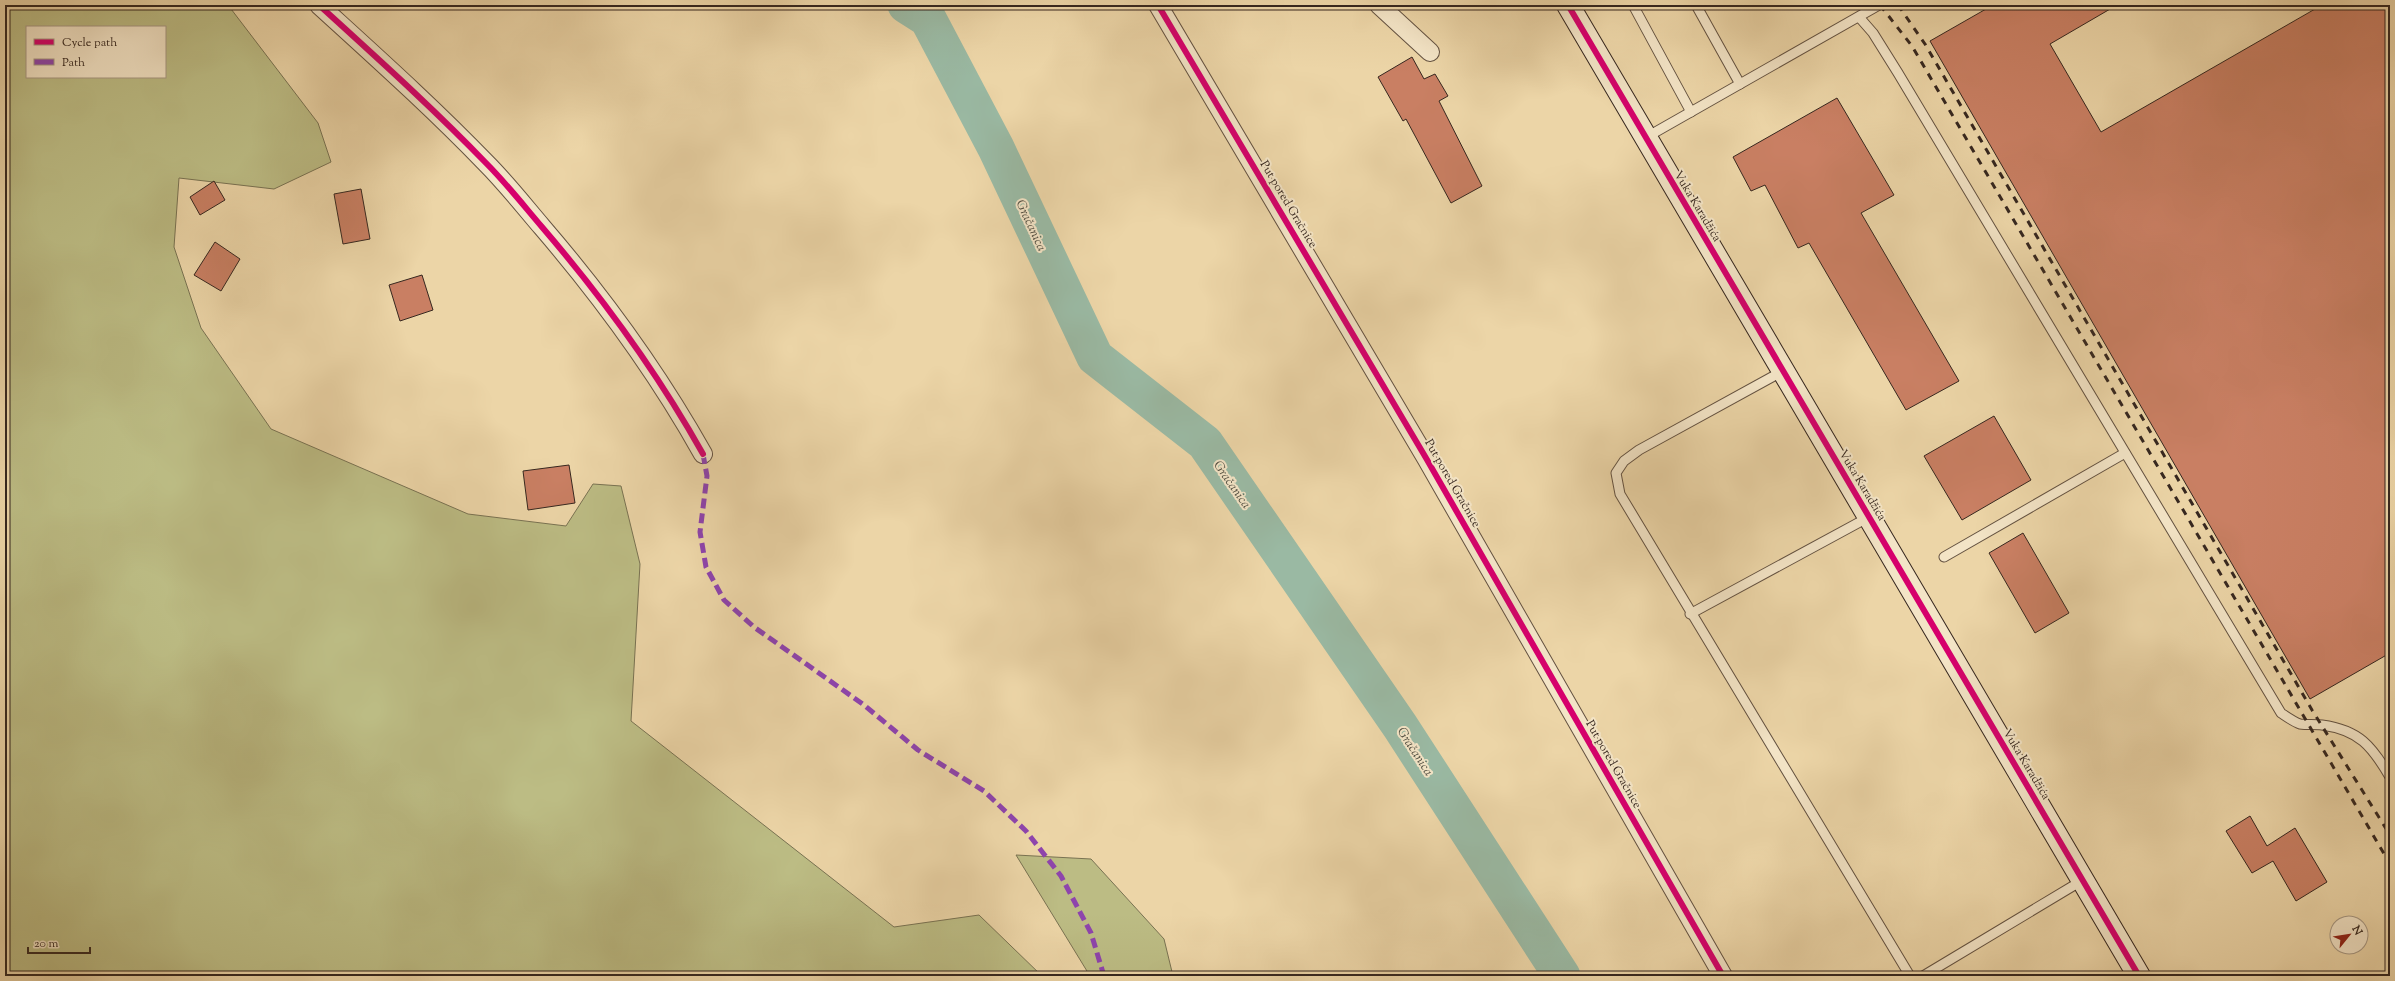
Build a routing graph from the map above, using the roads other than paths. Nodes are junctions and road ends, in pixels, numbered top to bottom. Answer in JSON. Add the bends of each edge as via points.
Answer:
{"nodes":[{"id":1,"x":319,"y":5,"type":"edge"},
{"id":2,"x":1158,"y":5,"type":"edge"},
{"id":3,"x":1379,"y":5,"type":"edge"},
{"id":4,"x":1568,"y":5,"type":"edge"},
{"id":5,"x":1633,"y":5,"type":"edge"},
{"id":6,"x":1696,"y":5,"type":"edge"},
{"id":7,"x":1879,"y":5,"type":"edge"},
{"id":8,"x":1859,"y":17,"type":"junction"},
{"id":9,"x":1430,"y":52,"type":"dead end"},
{"id":10,"x":1740,"y":84,"type":"junction"},
{"id":11,"x":1691,"y":112,"type":"junction"},
{"id":12,"x":1645,"y":138,"type":"junction"},
{"id":13,"x":1783,"y":371,"type":"junction"},
{"id":14,"x":2125,"y":452,"type":"junction"},
{"id":15,"x":703,"y":454,"type":"dead end"},
{"id":16,"x":1869,"y":517,"type":"junction"},
{"id":17,"x":1944,"y":557,"type":"dead end"},
{"id":18,"x":1690,"y":614,"type":"junction"},
{"id":19,"x":2390,"y":777,"type":"edge"},
{"id":20,"x":2083,"y":880,"type":"junction"},
{"id":21,"x":1723,"y":976,"type":"edge"},
{"id":22,"x":1910,"y":976,"type":"edge"},
{"id":23,"x":1923,"y":976,"type":"edge"},
{"id":24,"x":2139,"y":976,"type":"edge"}],
"edges":[{"from":1,"to":15,"type":"street","via":[[488,164],[585,278],[638,348],[676,405]]},
{"from":2,"to":21,"type":"street","name":"Put pored Gračnice","via":[[1426,458]]},
{"from":3,"to":9,"type":"street"},
{"from":4,"to":12,"type":"street","name":"Vuka Karadžića"},
{"from":5,"to":11,"type":"lane"},
{"from":6,"to":10,"type":"lane"},
{"from":7,"to":8,"type":"lane"},
{"from":8,"to":10,"type":"lane"},
{"from":8,"to":14,"type":"lane","via":[[1873,33],[1898,73]]},
{"from":10,"to":11,"type":"lane"},
{"from":11,"to":12,"type":"lane"},
{"from":12,"to":13,"type":"street","name":"Vuka Karadžića"},
{"from":13,"to":16,"type":"street","name":"Vuka Karadžića"},
{"from":13,"to":18,"type":"lane","via":[[1639,450],[1624,461],[1616,473],[1620,494]]},
{"from":14,"to":17,"type":"lane"},
{"from":14,"to":19,"type":"lane","via":[[2281,713],[2300,724],[2321,724],[2343,729],[2361,738],[2376,752]]},
{"from":16,"to":18,"type":"lane"},
{"from":16,"to":20,"type":"street","name":"Vuka Karadžića"},
{"from":18,"to":22,"type":"lane"},
{"from":20,"to":23,"type":"lane"},
{"from":20,"to":24,"type":"street","name":"Vuka Karadžića"}]}
